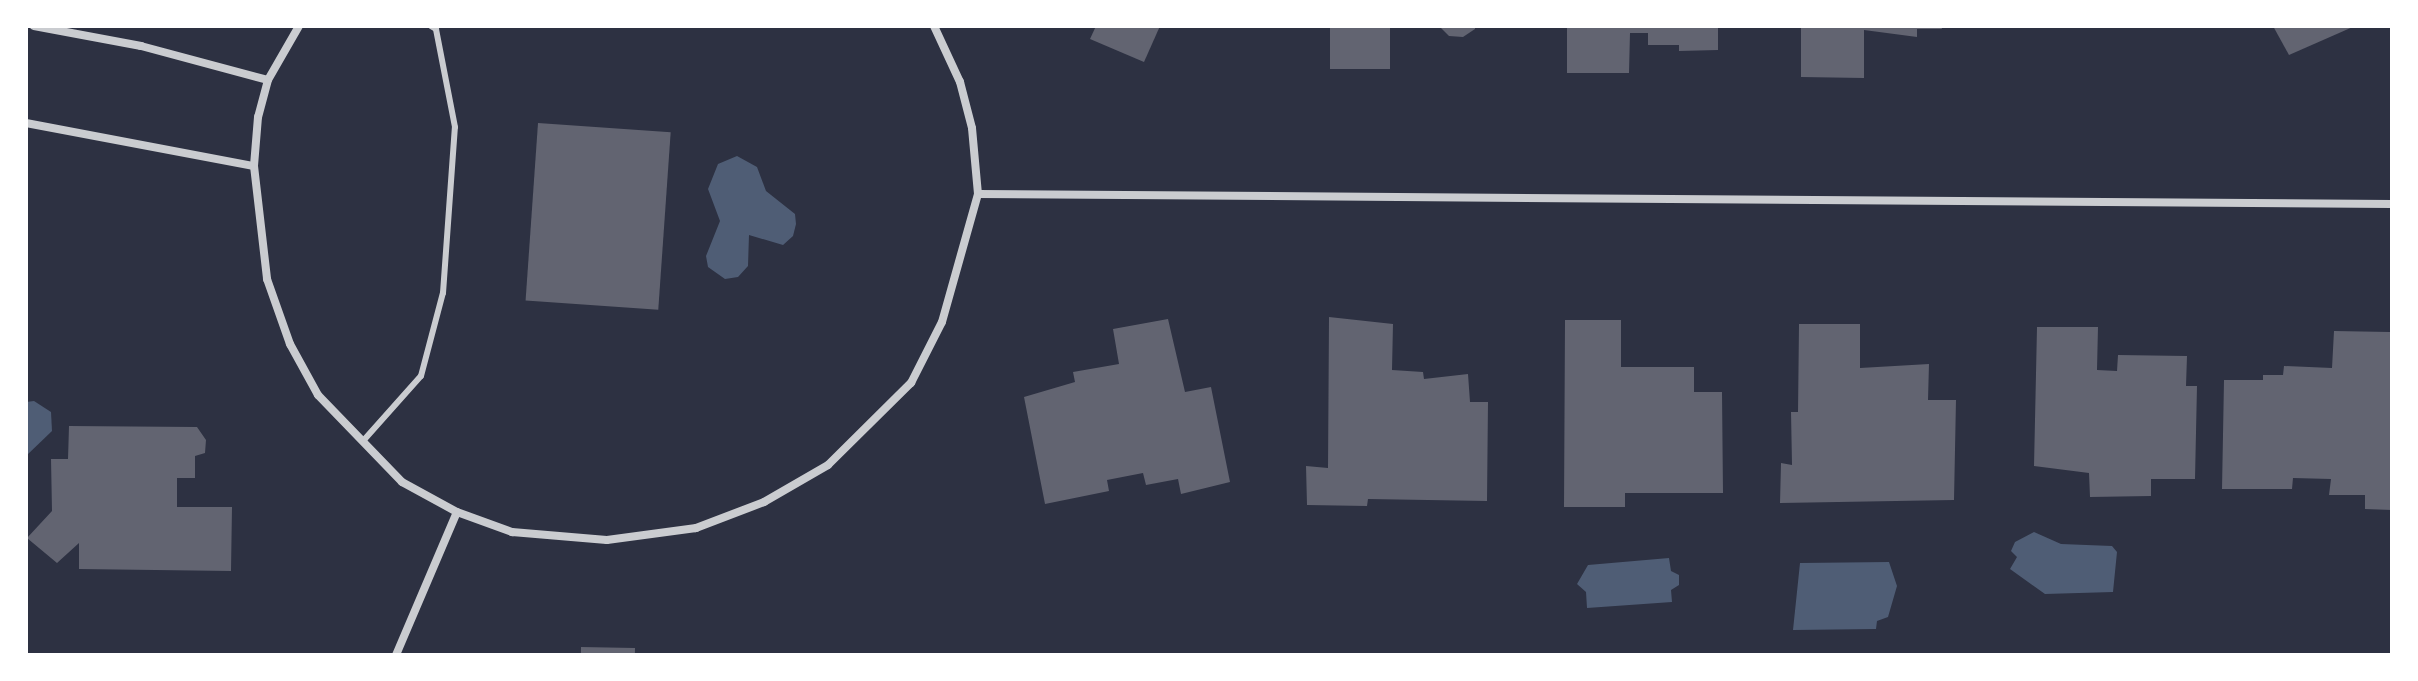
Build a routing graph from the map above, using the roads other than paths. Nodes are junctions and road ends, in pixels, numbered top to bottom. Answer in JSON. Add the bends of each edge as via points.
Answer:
{"nodes":[{"id":1,"x":34,"y":26,"type":"edge"},
{"id":2,"x":299,"y":26,"type":"edge"},
{"id":3,"x":431,"y":26,"type":"edge"},
{"id":4,"x":934,"y":26,"type":"edge"},
{"id":5,"x":268,"y":80,"type":"junction"},
{"id":6,"x":26,"y":123,"type":"edge"},
{"id":7,"x":254,"y":166,"type":"junction"},
{"id":8,"x":978,"y":194,"type":"junction"},
{"id":9,"x":2392,"y":204,"type":"edge"},
{"id":10,"x":363,"y":441,"type":"junction"},
{"id":11,"x":457,"y":512,"type":"junction"},
{"id":12,"x":396,"y":655,"type":"edge"}],
"edges":[{"from":1,"to":5,"type":"street","via":[[141,46]]},
{"from":2,"to":5,"type":"street"},
{"from":3,"to":10,"type":"lane","via":[[436,29],[455,127],[443,293],[421,376]]},
{"from":4,"to":8,"type":"street","via":[[960,82],[972,128]]},
{"from":5,"to":7,"type":"street"},
{"from":6,"to":7,"type":"street"},
{"from":7,"to":10,"type":"street","via":[[267,279],[290,344],[318,395]]},
{"from":8,"to":9,"type":"street"},
{"from":8,"to":11,"type":"street","via":[[942,322],[911,383],[828,465],[764,502],[696,528],[607,540],[512,532]]},
{"from":10,"to":11,"type":"street","via":[[402,482]]},
{"from":11,"to":12,"type":"street"}]}
